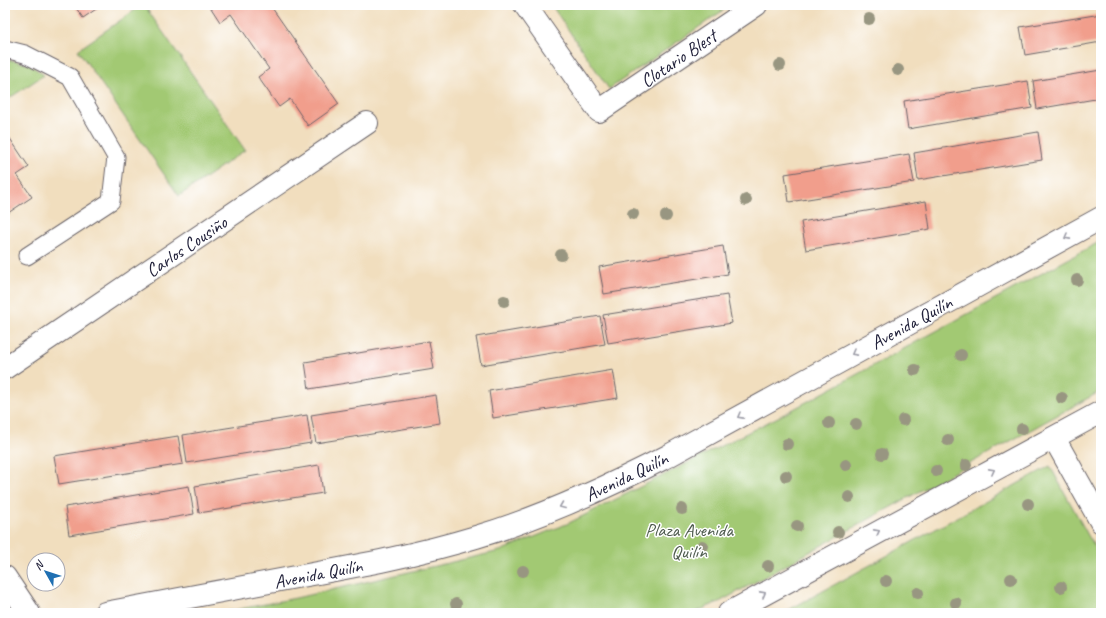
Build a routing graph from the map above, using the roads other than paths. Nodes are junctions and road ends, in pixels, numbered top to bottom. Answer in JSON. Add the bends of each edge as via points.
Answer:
{"nodes":[{"id":1,"x":525,"y":5,"type":"edge"},
{"id":2,"x":756,"y":5,"type":"edge"},
{"id":3,"x":5,"y":50,"type":"edge"},
{"id":4,"x":367,"y":123,"type":"dead end"},
{"id":5,"x":1101,"y":218,"type":"edge"},
{"id":6,"x":27,"y":256,"type":"dead end"},
{"id":7,"x":5,"y":368,"type":"edge"},
{"id":8,"x":1101,"y":412,"type":"edge"},
{"id":9,"x":1054,"y":438,"type":"junction"},
{"id":10,"x":1101,"y":522,"type":"edge"},
{"id":11,"x":5,"y":577,"type":"edge"},
{"id":12,"x":29,"y":613,"type":"edge"},
{"id":13,"x":106,"y":613,"type":"edge"},
{"id":14,"x":729,"y":613,"type":"edge"}],
"edges":[{"from":1,"to":2,"type":"main road","name":"Clotario Blest","via":[[599,111]]},
{"from":3,"to":6,"type":"lane","via":[[25,54],[70,77],[116,157],[111,201]]},
{"from":4,"to":7,"type":"main road","name":"Carlos Cousiño"},
{"from":5,"to":13,"type":"main road","name":"Avenida Quilín","one_way":true,"via":[[668,456],[573,502],[524,521],[441,547],[378,562]]},
{"from":8,"to":9,"type":"main road"},
{"from":9,"to":10,"type":"main road"},
{"from":14,"to":9,"type":"main road","one_way":true},
{"from":11,"to":12,"type":"main road"}]}
